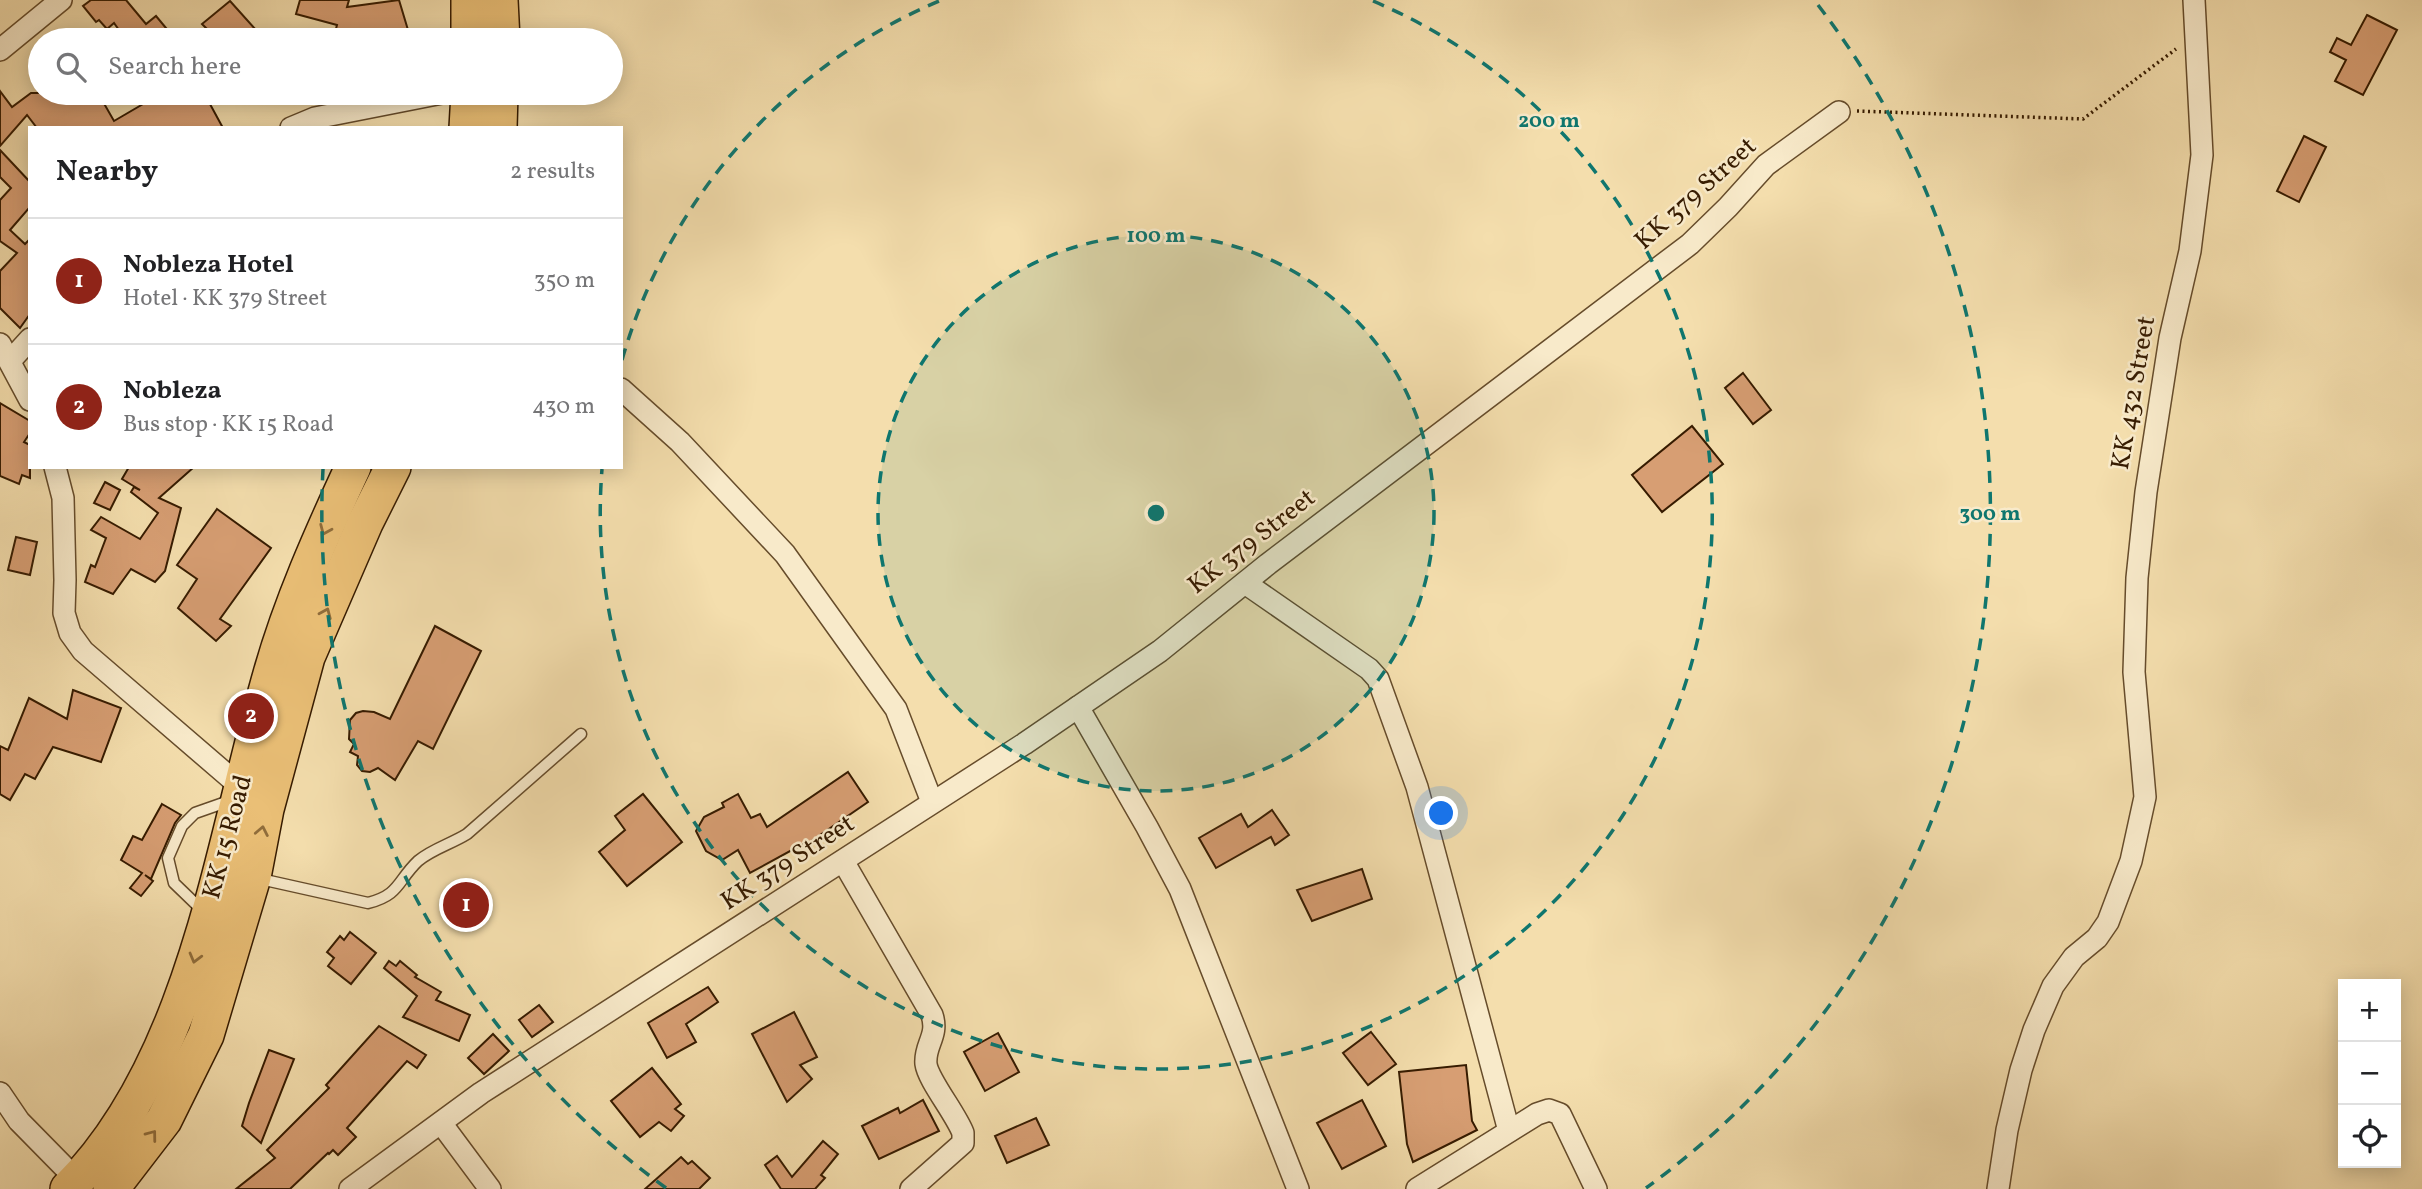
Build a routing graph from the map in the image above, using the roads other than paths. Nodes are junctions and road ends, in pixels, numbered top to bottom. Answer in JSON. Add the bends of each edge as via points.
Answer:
{"nodes":[{"id":1,"x":61,"y":0,"type":"edge"},
{"id":2,"x":469,"y":0,"type":"edge"},
{"id":3,"x":500,"y":0,"type":"edge"},
{"id":4,"x":2194,"y":0,"type":"edge"},
{"id":5,"x":469,"y":28,"type":"edge"},
{"id":6,"x":501,"y":28,"type":"edge"},
{"id":7,"x":0,"y":50,"type":"edge"},
{"id":8,"x":381,"y":105,"type":"edge"},
{"id":9,"x":468,"y":105,"type":"edge"},
{"id":10,"x":500,"y":105,"type":"edge"},
{"id":11,"x":1839,"y":112,"type":"road end"},
{"id":12,"x":296,"y":126,"type":"edge"},
{"id":13,"x":467,"y":126,"type":"edge"},
{"id":14,"x":499,"y":126,"type":"edge"},
{"id":15,"x":28,"y":340,"type":"edge"},
{"id":16,"x":5,"y":352,"type":"edge"},
{"id":17,"x":623,"y":391,"type":"edge"},
{"id":18,"x":28,"y":396,"type":"edge"},
{"id":19,"x":55,"y":469,"type":"edge"},
{"id":20,"x":352,"y":469,"type":"edge"},
{"id":21,"x":392,"y":469,"type":"edge"},
{"id":22,"x":1245,"y":583,"type":"junction"},
{"id":23,"x":1078,"y":707,"type":"junction"},
{"id":24,"x":581,"y":734,"type":"dead end"},
{"id":25,"x":240,"y":793,"type":"junction"},
{"id":26,"x":932,"y":802,"type":"junction"},
{"id":27,"x":843,"y":861,"type":"junction"},
{"id":28,"x":253,"y":877,"type":"junction"},
{"id":29,"x":207,"y":914,"type":"junction"},
{"id":30,"x":0,"y":1093,"type":"edge"},
{"id":31,"x":441,"y":1123,"type":"junction"},
{"id":32,"x":1509,"y":1131,"type":"junction"},
{"id":33,"x":72,"y":1184,"type":"edge"},
{"id":34,"x":111,"y":1189,"type":"edge"},
{"id":35,"x":350,"y":1189,"type":"edge"},
{"id":36,"x":490,"y":1189,"type":"edge"},
{"id":37,"x":911,"y":1189,"type":"edge"},
{"id":38,"x":1298,"y":1189,"type":"edge"},
{"id":39,"x":1416,"y":1189,"type":"edge"},
{"id":40,"x":1596,"y":1189,"type":"edge"},
{"id":41,"x":1998,"y":1189,"type":"edge"}],
"edges":[{"from":1,"to":7,"type":"street"},
{"from":2,"to":5,"type":"highway"},
{"from":3,"to":6,"type":"highway"},
{"from":4,"to":41,"type":"street","name":"KK 432 Street","via":[[2202,155],[2190,251],[2148,479],[2137,578],[2134,672],[2145,797],[2131,861],[2108,922],[2053,986],[2034,1030],[2007,1130]]},
{"from":8,"to":12,"type":"street"},
{"from":9,"to":13,"type":"highway"},
{"from":10,"to":14,"type":"highway"},
{"from":11,"to":22,"type":"street","name":"KK 379 Street","via":[[1766,166],[1690,244]]},
{"from":15,"to":16,"type":"street"},
{"from":16,"to":18,"type":"street"},
{"from":17,"to":26,"type":"street","via":[[680,442],[785,554],[896,709]]},
{"from":19,"to":25,"type":"street","via":[[62,498],[64,613],[70,633],[83,651]]},
{"from":20,"to":25,"type":"highway","name":"KK 15 Road","one_way":true,"via":[[291,613]]},
{"from":28,"to":21,"type":"highway","name":"KK 15 Road","one_way":true,"via":[[266,809],[307,657]]},
{"from":22,"to":23,"type":"street","name":"KK 379 Street","via":[[1160,651]]},
{"from":22,"to":32,"type":"street","via":[[1369,669],[1378,680],[1417,787]]},
{"from":23,"to":26,"type":"street","name":"KK 379 Street"},
{"from":23,"to":38,"type":"street","via":[[1180,889]]},
{"from":24,"to":28,"type":"lane","via":[[467,834],[418,862],[393,893],[380,901],[368,903]]},
{"from":25,"to":29,"type":"highway","name":"KK 15 Road"},
{"from":25,"to":29,"type":"lane","via":[[195,813],[182,826],[168,858],[174,883]]},
{"from":26,"to":27,"type":"street","name":"KK 379 Street"},
{"from":27,"to":31,"type":"street","name":"KK 379 Street"},
{"from":27,"to":37,"type":"street","via":[[932,1015],[936,1028],[926,1056],[927,1069],[963,1133],[963,1143]]},
{"from":34,"to":28,"type":"highway","name":"KK 15 Road","one_way":true,"via":[[164,1120],[206,1035]]},
{"from":29,"to":33,"type":"highway","name":"KK 15 Road","one_way":true,"via":[[166,1038],[111,1139]]},
{"from":30,"to":33,"type":"street"},
{"from":31,"to":35,"type":"street","name":"KK 379 Street"},
{"from":31,"to":36,"type":"street"},
{"from":32,"to":39,"type":"street"},
{"from":32,"to":40,"type":"street","via":[[1549,1110],[1560,1114]]}]}
